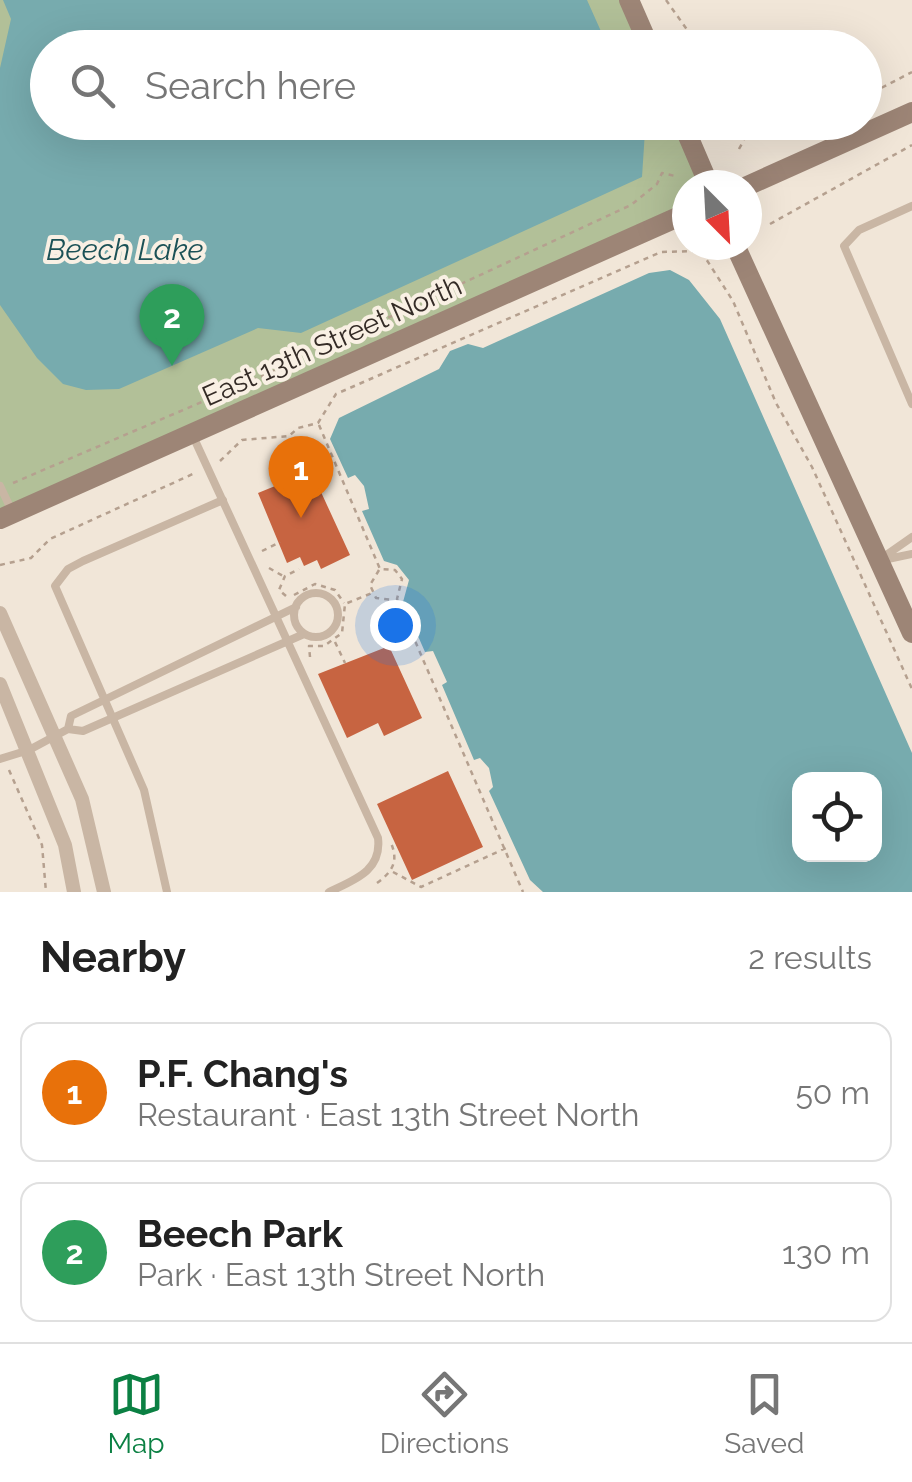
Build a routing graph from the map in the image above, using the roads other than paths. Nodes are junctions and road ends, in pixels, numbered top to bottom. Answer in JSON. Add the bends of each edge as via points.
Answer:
{"nodes":[{"id":1,"x":629,"y":0,"type":"edge"},
{"id":2,"x":642,"y":30,"type":"edge"},
{"id":3,"x":912,"y":112,"type":"edge"},
{"id":4,"x":882,"y":125,"type":"edge"},
{"id":5,"x":690,"y":140,"type":"edge"},
{"id":6,"x":850,"y":140,"type":"edge"},
{"id":7,"x":703,"y":170,"type":"edge"},
{"id":8,"x":762,"y":179,"type":"edge"},
{"id":9,"x":912,"y":206,"type":"edge"},
{"id":10,"x":672,"y":220,"type":"edge"},
{"id":11,"x":742,"y":260,"type":"edge"},
{"id":12,"x":912,"y":370,"type":"edge"},
{"id":13,"x":899,"y":375,"type":"junction"},
{"id":14,"x":912,"y":404,"type":"edge"},
{"id":15,"x":192,"y":434,"type":"junction"},
{"id":16,"x":0,"y":487,"type":"edge"},
{"id":17,"x":223,"y":500,"type":"junction"},
{"id":18,"x":6,"y":516,"type":"edge"},
{"id":19,"x":912,"y":537,"type":"edge"},
{"id":20,"x":912,"y":554,"type":"edge"},
{"id":21,"x":879,"y":561,"type":"junction"},
{"id":22,"x":296,"y":607,"type":"junction"},
{"id":23,"x":0,"y":613,"type":"edge"},
{"id":24,"x":277,"y":619,"type":"junction"},
{"id":25,"x":912,"y":633,"type":"edge"},
{"id":26,"x":304,"y":634,"type":"junction"},
{"id":27,"x":287,"y":640,"type":"junction"},
{"id":28,"x":0,"y":684,"type":"edge"},
{"id":29,"x":103,"y":700,"type":"junction"},
{"id":30,"x":112,"y":718,"type":"junction"},
{"id":31,"x":62,"y":734,"type":"junction"},
{"id":32,"x":29,"y":750,"type":"junction"},
{"id":33,"x":2,"y":758,"type":"edge"},
{"id":34,"x":74,"y":892,"type":"edge"},
{"id":35,"x":104,"y":892,"type":"edge"},
{"id":36,"x":167,"y":892,"type":"edge"},
{"id":37,"x":329,"y":892,"type":"edge"}],
"edges":[{"from":1,"to":2,"type":"main road"},
{"from":3,"to":4,"type":"main road"},
{"from":5,"to":7,"type":"main road"},
{"from":6,"to":8,"type":"main road"},
{"from":9,"to":13,"type":"lane","via":[[859,230],[844,246]]},
{"from":10,"to":15,"type":"main road","name":"East 13th Street North"},
{"from":11,"to":21,"type":"main road"},
{"from":12,"to":13,"type":"lane"},
{"from":13,"to":14,"type":"lane"},
{"from":15,"to":17,"type":"lane"},
{"from":15,"to":18,"type":"main road","name":"East 13th Street North"},
{"from":16,"to":18,"type":"lane"},
{"from":17,"to":24,"type":"lane"},
{"from":17,"to":29,"type":"lane","via":[[83,561],[55,586]]},
{"from":19,"to":21,"type":"lane"},
{"from":20,"to":21,"type":"lane"},
{"from":21,"to":25,"type":"main road"},
{"from":22,"to":24,"type":"lane"},
{"from":22,"to":26,"type":"lane"},
{"from":22,"to":26,"type":"lane","via":[[312,594],[336,605],[330,632]]},
{"from":23,"to":31,"type":"street"},
{"from":24,"to":27,"type":"lane"},
{"from":24,"to":29,"type":"lane"},
{"from":26,"to":27,"type":"lane"},
{"from":27,"to":30,"type":"lane"},
{"from":27,"to":37,"type":"lane","via":[[378,838],[375,862],[364,875]]},
{"from":28,"to":32,"type":"street"},
{"from":29,"to":30,"type":"lane"},
{"from":29,"to":31,"type":"lane","via":[[71,716]]},
{"from":30,"to":31,"type":"lane"},
{"from":30,"to":36,"type":"lane","via":[[144,790]]},
{"from":31,"to":32,"type":"lane"},
{"from":31,"to":35,"type":"street"},
{"from":32,"to":33,"type":"lane"},
{"from":32,"to":34,"type":"street"}]}
